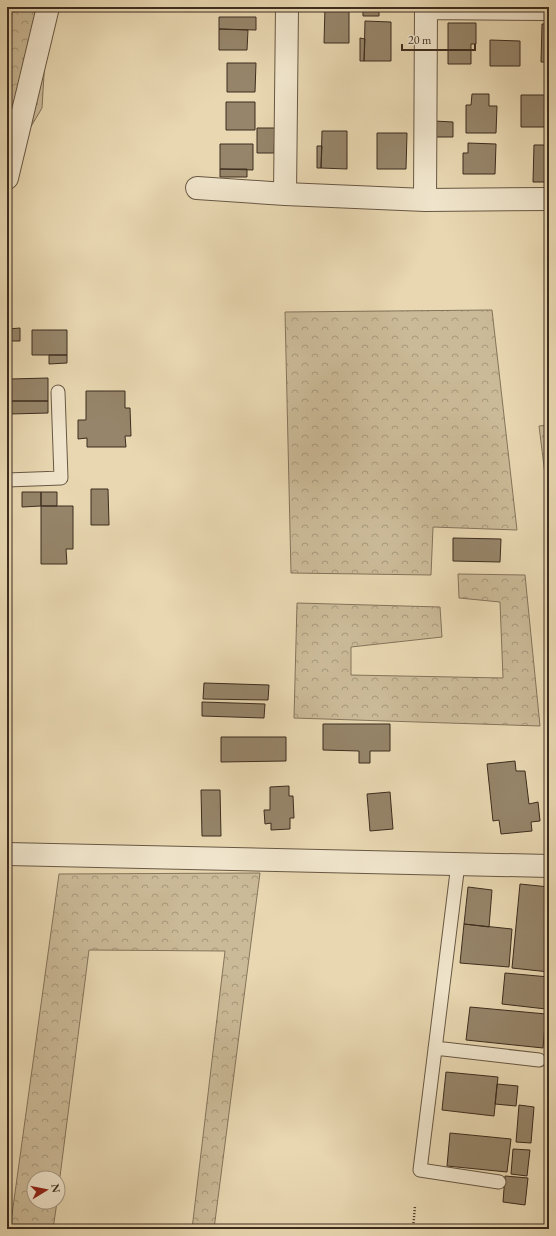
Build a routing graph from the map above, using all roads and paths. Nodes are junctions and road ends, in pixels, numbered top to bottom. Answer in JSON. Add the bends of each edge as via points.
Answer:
{"nodes":[{"id":1,"x":48,"y":7,"type":"edge"},
{"id":2,"x":287,"y":7,"type":"edge"},
{"id":3,"x":426,"y":7,"type":"edge"},
{"id":4,"x":549,"y":9,"type":"edge"},
{"id":5,"x":7,"y":178,"type":"edge"},
{"id":6,"x":197,"y":188,"type":"dead end"},
{"id":7,"x":285,"y":194,"type":"junction"},
{"id":8,"x":549,"y":199,"type":"edge"},
{"id":9,"x":425,"y":200,"type":"junction"},
{"id":10,"x":58,"y":392,"type":"dead end"},
{"id":11,"x":7,"y":480,"type":"edge"},
{"id":12,"x":7,"y":854,"type":"edge"},
{"id":13,"x":458,"y":864,"type":"junction"},
{"id":14,"x":549,"y":866,"type":"edge"},
{"id":15,"x":435,"y":1048,"type":"junction"},
{"id":16,"x":539,"y":1060,"type":"dead end"},
{"id":17,"x":499,"y":1182,"type":"dead end"},
{"id":18,"x":415,"y":1206,"type":"dead end"},
{"id":19,"x":413,"y":1229,"type":"edge"}],
"edges":[{"from":1,"to":5,"type":"street"},
{"from":2,"to":7,"type":"street"},
{"from":3,"to":4,"type":"street"},
{"from":3,"to":9,"type":"street"},
{"from":6,"to":7,"type":"street"},
{"from":7,"to":9,"type":"street"},
{"from":8,"to":9,"type":"street"},
{"from":10,"to":11,"type":"lane","via":[[62,478]]},
{"from":12,"to":13,"type":"street"},
{"from":13,"to":14,"type":"street"},
{"from":13,"to":15,"type":"lane"},
{"from":15,"to":16,"type":"lane"},
{"from":15,"to":17,"type":"lane","via":[[420,1170]]},
{"from":18,"to":19,"type":"path"}]}
